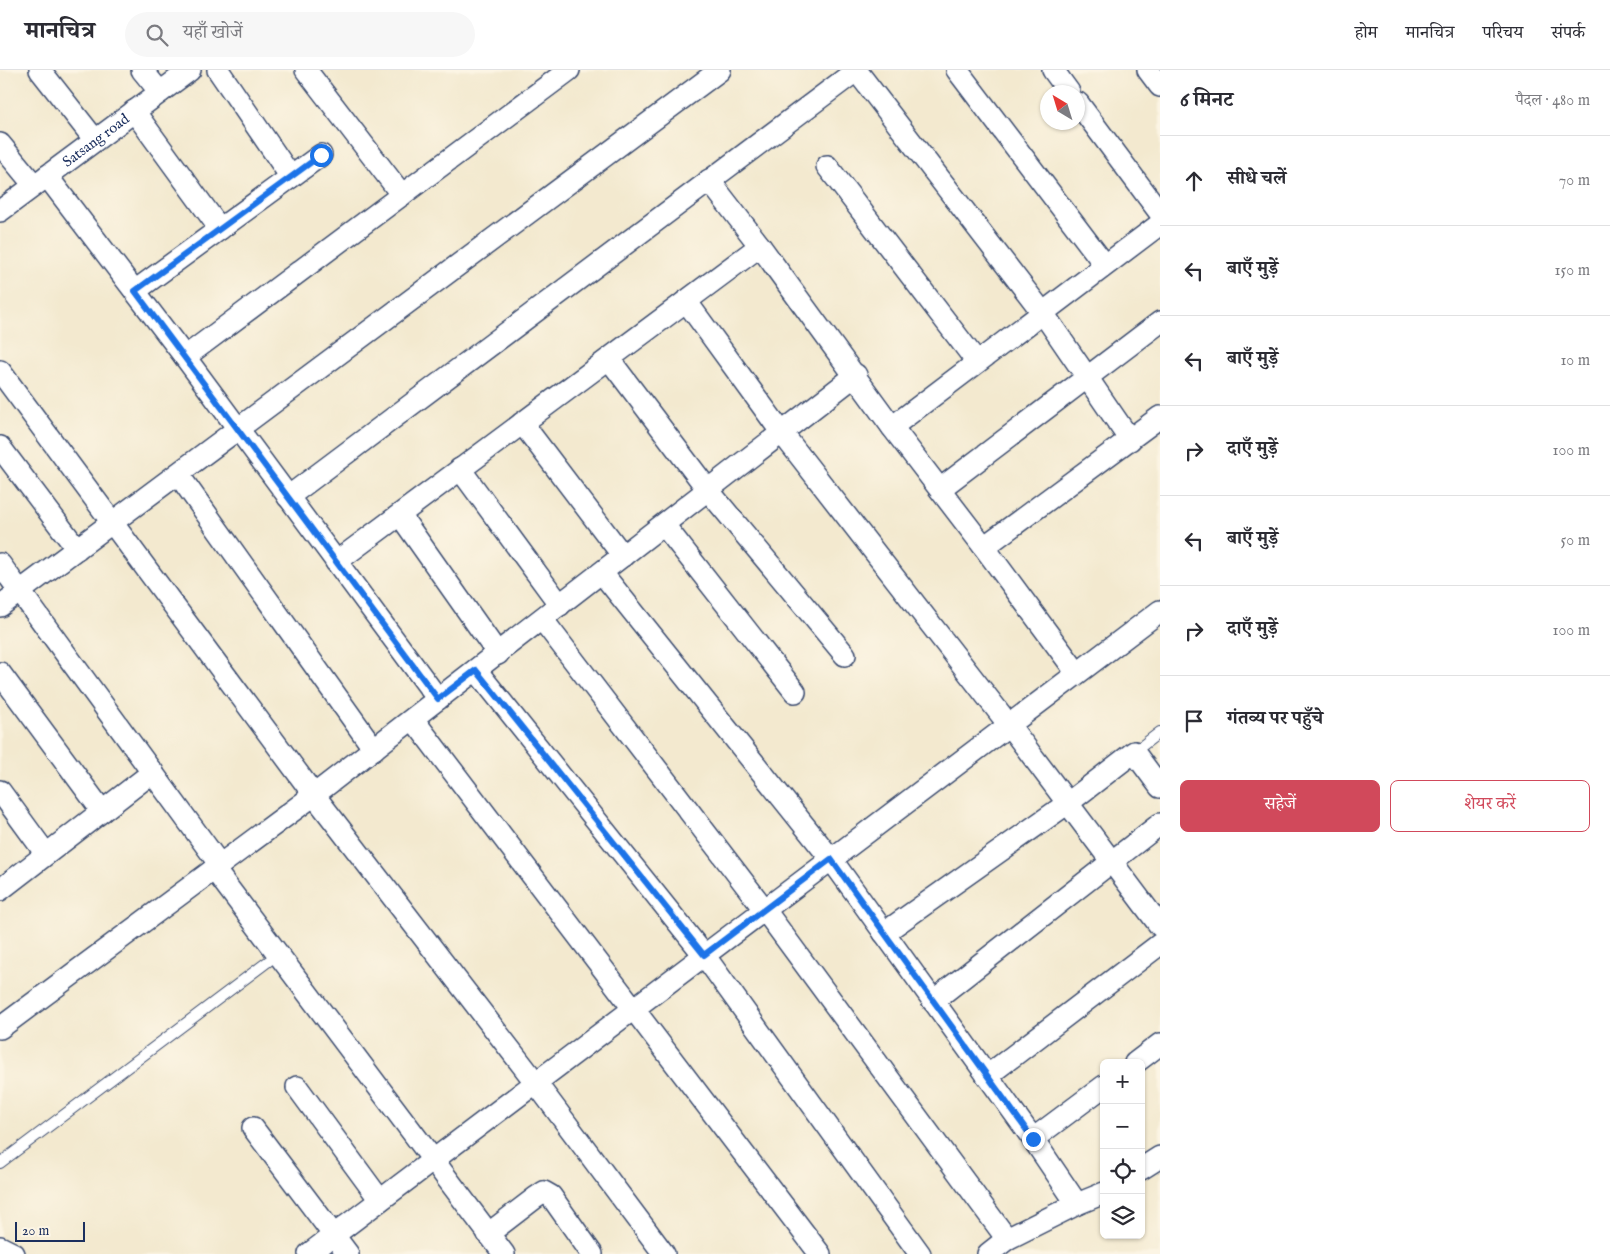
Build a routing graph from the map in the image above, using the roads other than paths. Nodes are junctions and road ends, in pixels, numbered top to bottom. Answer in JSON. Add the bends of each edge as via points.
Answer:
{"nodes":[{"id":1,"x":40,"y":70,"type":"edge"},
{"id":2,"x":142,"y":70,"type":"edge"},
{"id":3,"x":190,"y":70,"type":"edge"},
{"id":4,"x":218,"y":70,"type":"edge"},
{"id":5,"x":306,"y":70,"type":"edge"},
{"id":6,"x":569,"y":70,"type":"edge"},
{"id":7,"x":720,"y":70,"type":"edge"},
{"id":8,"x":856,"y":70,"type":"edge"},
{"id":9,"x":957,"y":70,"type":"edge"},
{"id":10,"x":1053,"y":70,"type":"edge"},
{"id":11,"x":1148,"y":70,"type":"edge"},
{"id":12,"x":1065,"y":85,"type":"edge"},
{"id":13,"x":1160,"y":86,"type":"edge"},
{"id":14,"x":160,"y":92,"type":"junction"},
{"id":15,"x":134,"y":110,"type":"junction"},
{"id":16,"x":1085,"y":112,"type":"edge"},
{"id":17,"x":95,"y":140,"type":"junction"},
{"id":18,"x":0,"y":144,"type":"edge"},
{"id":19,"x":321,"y":155,"type":"dead end"},
{"id":20,"x":827,"y":166,"type":"dead end"},
{"id":21,"x":292,"y":177,"type":"junction"},
{"id":22,"x":40,"y":180,"type":"junction"},
{"id":23,"x":709,"y":180,"type":"junction"},
{"id":24,"x":402,"y":194,"type":"junction"},
{"id":25,"x":0,"y":211,"type":"edge"},
{"id":26,"x":1160,"y":213,"type":"edge"},
{"id":27,"x":1160,"y":224,"type":"edge"},
{"id":28,"x":220,"y":229,"type":"junction"},
{"id":29,"x":760,"y":246,"type":"junction"},
{"id":30,"x":1105,"y":266,"type":"junction"},
{"id":31,"x":135,"y":291,"type":"junction"},
{"id":32,"x":686,"y":301,"type":"junction"},
{"id":33,"x":1043,"y":313,"type":"junction"},
{"id":34,"x":1160,"y":322,"type":"edge"},
{"id":35,"x":185,"y":357,"type":"junction"},
{"id":36,"x":609,"y":359,"type":"junction"},
{"id":37,"x":977,"y":362,"type":"junction"},
{"id":38,"x":0,"y":370,"type":"edge"},
{"id":39,"x":856,"y":376,"type":"junction"},
{"id":40,"x":1087,"y":377,"type":"junction"},
{"id":41,"x":1160,"y":417,"type":"edge"},
{"id":42,"x":522,"y":423,"type":"junction"},
{"id":43,"x":892,"y":427,"type":"junction"},
{"id":44,"x":238,"y":429,"type":"junction"},
{"id":45,"x":782,"y":433,"type":"junction"},
{"id":46,"x":1130,"y":440,"type":"junction"},
{"id":47,"x":0,"y":447,"type":"edge"},
{"id":48,"x":460,"y":469,"type":"junction"},
{"id":49,"x":178,"y":474,"type":"junction"},
{"id":50,"x":940,"y":489,"type":"junction"},
{"id":51,"x":708,"y":490,"type":"junction"},
{"id":52,"x":288,"y":497,"type":"junction"},
{"id":53,"x":400,"y":515,"type":"junction"},
{"id":54,"x":113,"y":523,"type":"junction"},
{"id":55,"x":664,"y":525,"type":"junction"},
{"id":56,"x":984,"y":547,"type":"junction"},
{"id":57,"x":77,"y":549,"type":"junction"},
{"id":58,"x":623,"y":556,"type":"junction"},
{"id":59,"x":336,"y":562,"type":"junction"},
{"id":60,"x":0,"y":564,"type":"edge"},
{"id":61,"x":602,"y":573,"type":"junction"},
{"id":62,"x":21,"y":592,"type":"junction"},
{"id":63,"x":560,"y":605,"type":"junction"},
{"id":64,"x":0,"y":606,"type":"edge"},
{"id":65,"x":1160,"y":611,"type":"edge"},
{"id":66,"x":542,"y":619,"type":"junction"},
{"id":67,"x":498,"y":654,"type":"junction"},
{"id":68,"x":844,"y":655,"type":"dead end"},
{"id":69,"x":476,"y":670,"type":"junction"},
{"id":70,"x":0,"y":673,"type":"edge"},
{"id":71,"x":1077,"y":673,"type":"junction"},
{"id":72,"x":795,"y":692,"type":"dead end"},
{"id":73,"x":438,"y":699,"type":"junction"},
{"id":74,"x":413,"y":719,"type":"junction"},
{"id":75,"x":1009,"y":725,"type":"junction"},
{"id":76,"x":1160,"y":732,"type":"edge"},
{"id":77,"x":374,"y":750,"type":"junction"},
{"id":78,"x":1134,"y":752,"type":"junction"},
{"id":79,"x":153,"y":772,"type":"junction"},
{"id":80,"x":1160,"y":787,"type":"edge"},
{"id":81,"x":0,"y":791,"type":"edge"},
{"id":82,"x":314,"y":795,"type":"junction"},
{"id":83,"x":1068,"y":803,"type":"junction"},
{"id":84,"x":102,"y":811,"type":"junction"},
{"id":85,"x":1160,"y":824,"type":"edge"},
{"id":86,"x":46,"y":854,"type":"junction"},
{"id":87,"x":831,"y":859,"type":"junction"},
{"id":88,"x":1111,"y":861,"type":"junction"},
{"id":89,"x":217,"y":867,"type":"junction"},
{"id":90,"x":0,"y":890,"type":"edge"},
{"id":91,"x":764,"y":909,"type":"junction"},
{"id":92,"x":1160,"y":926,"type":"edge"},
{"id":93,"x":884,"y":933,"type":"junction"},
{"id":94,"x":1160,"y":944,"type":"edge"},
{"id":95,"x":278,"y":954,"type":"junction"},
{"id":96,"x":704,"y":955,"type":"junction"},
{"id":97,"x":933,"y":1001,"type":"junction"},
{"id":98,"x":632,"y":1009,"type":"junction"},
{"id":99,"x":0,"y":1028,"type":"edge"},
{"id":100,"x":1160,"y":1044,"type":"edge"},
{"id":101,"x":1140,"y":1059,"type":"edge"},
{"id":102,"x":987,"y":1076,"type":"junction"},
{"id":103,"x":536,"y":1083,"type":"junction"},
{"id":104,"x":297,"y":1087,"type":"dead end"},
{"id":105,"x":1100,"y":1089,"type":"edge"},
{"id":106,"x":253,"y":1128,"type":"dead end"},
{"id":107,"x":1033,"y":1139,"type":"junction"},
{"id":108,"x":1160,"y":1157,"type":"edge"},
{"id":109,"x":434,"y":1160,"type":"junction"},
{"id":110,"x":0,"y":1163,"type":"edge"},
{"id":111,"x":1145,"y":1166,"type":"edge"},
{"id":112,"x":1102,"y":1194,"type":"edge"},
{"id":113,"x":380,"y":1200,"type":"junction"},
{"id":114,"x":1077,"y":1204,"type":"junction"},
{"id":115,"x":488,"y":1234,"type":"junction"},
{"id":116,"x":333,"y":1236,"type":"junction"},
{"id":117,"x":1007,"y":1239,"type":"junction"},
{"id":118,"x":309,"y":1254,"type":"edge"},
{"id":119,"x":348,"y":1254,"type":"edge"},
{"id":120,"x":504,"y":1254,"type":"edge"},
{"id":121,"x":592,"y":1254,"type":"edge"},
{"id":122,"x":664,"y":1254,"type":"edge"},
{"id":123,"x":820,"y":1254,"type":"edge"},
{"id":124,"x":920,"y":1254,"type":"edge"},
{"id":125,"x":988,"y":1254,"type":"edge"}],
"edges":[{"from":1,"to":17,"type":"street"},
{"from":2,"to":14,"type":"street"},
{"from":3,"to":14,"type":"street","name":"Satsang road"},
{"from":4,"to":21,"type":"street"},
{"from":5,"to":24,"type":"street"},
{"from":6,"to":24,"type":"street"},
{"from":7,"to":44,"type":"street"},
{"from":8,"to":23,"type":"street"},
{"from":8,"to":33,"type":"street"},
{"from":9,"to":30,"type":"street"},
{"from":10,"to":12,"type":"street"},
{"from":11,"to":13,"type":"street"},
{"from":14,"to":15,"type":"street","name":"Satsang road"},
{"from":15,"to":17,"type":"street","name":"Satsang road"},
{"from":15,"to":28,"type":"street"},
{"from":16,"to":26,"type":"street"},
{"from":17,"to":22,"type":"street","name":"Satsang road"},
{"from":18,"to":22,"type":"street"},
{"from":19,"to":21,"type":"street"},
{"from":20,"to":37,"type":"street"},
{"from":21,"to":28,"type":"street"},
{"from":22,"to":25,"type":"street","name":"Satsang road"},
{"from":22,"to":31,"type":"street"},
{"from":23,"to":29,"type":"street"},
{"from":23,"to":52,"type":"street"},
{"from":24,"to":35,"type":"street"},
{"from":27,"to":30,"type":"street"},
{"from":28,"to":31,"type":"street"},
{"from":29,"to":32,"type":"street"},
{"from":29,"to":39,"type":"street"},
{"from":30,"to":33,"type":"street"},
{"from":31,"to":35,"type":"street"},
{"from":32,"to":36,"type":"street"},
{"from":32,"to":45,"type":"street"},
{"from":33,"to":37,"type":"street"},
{"from":33,"to":40,"type":"street"},
{"from":34,"to":40,"type":"street"},
{"from":35,"to":44,"type":"street"},
{"from":36,"to":42,"type":"street"},
{"from":36,"to":51,"type":"street"},
{"from":37,"to":43,"type":"street"},
{"from":38,"to":54,"type":"street"},
{"from":39,"to":43,"type":"street"},
{"from":39,"to":45,"type":"street"},
{"from":40,"to":46,"type":"street"},
{"from":40,"to":50,"type":"street"},
{"from":41,"to":46,"type":"street"},
{"from":42,"to":48,"type":"street"},
{"from":42,"to":58,"type":"street"},
{"from":43,"to":50,"type":"street"},
{"from":44,"to":49,"type":"street"},
{"from":44,"to":52,"type":"street"},
{"from":45,"to":51,"type":"street"},
{"from":45,"to":75,"type":"street"},
{"from":46,"to":56,"type":"street"},
{"from":47,"to":57,"type":"street"},
{"from":48,"to":53,"type":"street"},
{"from":48,"to":63,"type":"street"},
{"from":49,"to":54,"type":"street"},
{"from":49,"to":77,"type":"street"},
{"from":50,"to":56,"type":"street"},
{"from":51,"to":55,"type":"street"},
{"from":51,"to":68,"type":"street"},
{"from":52,"to":59,"type":"street"},
{"from":53,"to":59,"type":"street"},
{"from":53,"to":67,"type":"street"},
{"from":54,"to":57,"type":"street"},
{"from":54,"to":82,"type":"street"},
{"from":55,"to":58,"type":"street"},
{"from":55,"to":72,"type":"street"},
{"from":56,"to":71,"type":"street"},
{"from":57,"to":62,"type":"street"},
{"from":58,"to":61,"type":"street"},
{"from":59,"to":73,"type":"street"},
{"from":60,"to":62,"type":"street"},
{"from":61,"to":63,"type":"street"},
{"from":61,"to":87,"type":"street"},
{"from":62,"to":64,"type":"street"},
{"from":62,"to":79,"type":"street"},
{"from":63,"to":66,"type":"street"},
{"from":65,"to":71,"type":"street"},
{"from":66,"to":67,"type":"street"},
{"from":66,"to":91,"type":"street"},
{"from":67,"to":69,"type":"street"},
{"from":69,"to":73,"type":"street"},
{"from":69,"to":96,"type":"street"},
{"from":70,"to":84,"type":"street"},
{"from":71,"to":75,"type":"street"},
{"from":73,"to":74,"type":"street"},
{"from":74,"to":77,"type":"street"},
{"from":74,"to":98,"type":"street"},
{"from":75,"to":83,"type":"street"},
{"from":75,"to":87,"type":"street"},
{"from":76,"to":78,"type":"lane"},
{"from":77,"to":82,"type":"street"},
{"from":78,"to":80,"type":"street"},
{"from":78,"to":83,"type":"street"},
{"from":79,"to":84,"type":"street"},
{"from":79,"to":89,"type":"street"},
{"from":81,"to":86,"type":"street"},
{"from":82,"to":89,"type":"street"},
{"from":82,"to":103,"type":"street"},
{"from":83,"to":88,"type":"street"},
{"from":83,"to":93,"type":"street"},
{"from":84,"to":86,"type":"street"},
{"from":85,"to":88,"type":"street"},
{"from":86,"to":90,"type":"street"},
{"from":87,"to":91,"type":"street"},
{"from":87,"to":93,"type":"street"},
{"from":88,"to":92,"type":"street"},
{"from":88,"to":97,"type":"street"},
{"from":89,"to":95,"type":"street"},
{"from":89,"to":99,"type":"street"},
{"from":91,"to":96,"type":"street"},
{"from":91,"to":117,"type":"street"},
{"from":93,"to":97,"type":"street"},
{"from":94,"to":102,"type":"street"},
{"from":95,"to":109,"type":"street"},
{"from":95,"to":110,"type":"lane"},
{"from":96,"to":98,"type":"street"},
{"from":96,"to":124,"type":"street"},
{"from":97,"to":102,"type":"street"},
{"from":98,"to":103,"type":"street"},
{"from":98,"to":123,"type":"street"},
{"from":100,"to":101,"type":"street"},
{"from":102,"to":107,"type":"street"},
{"from":103,"to":109,"type":"street"},
{"from":103,"to":122,"type":"street"},
{"from":104,"to":113,"type":"street"},
{"from":105,"to":107,"type":"street"},
{"from":106,"to":116,"type":"street"},
{"from":107,"to":114,"type":"street"},
{"from":108,"to":111,"type":"street"},
{"from":109,"to":113,"type":"street"},
{"from":109,"to":115,"type":"street"},
{"from":112,"to":114,"type":"street"},
{"from":113,"to":116,"type":"street"},
{"from":114,"to":117,"type":"street"},
{"from":115,"to":120,"type":"street"},
{"from":115,"to":121,"type":"street","via":[[544,1192],[552,1196]]},
{"from":116,"to":118,"type":"street"},
{"from":116,"to":119,"type":"street"},
{"from":117,"to":125,"type":"street"}]}
